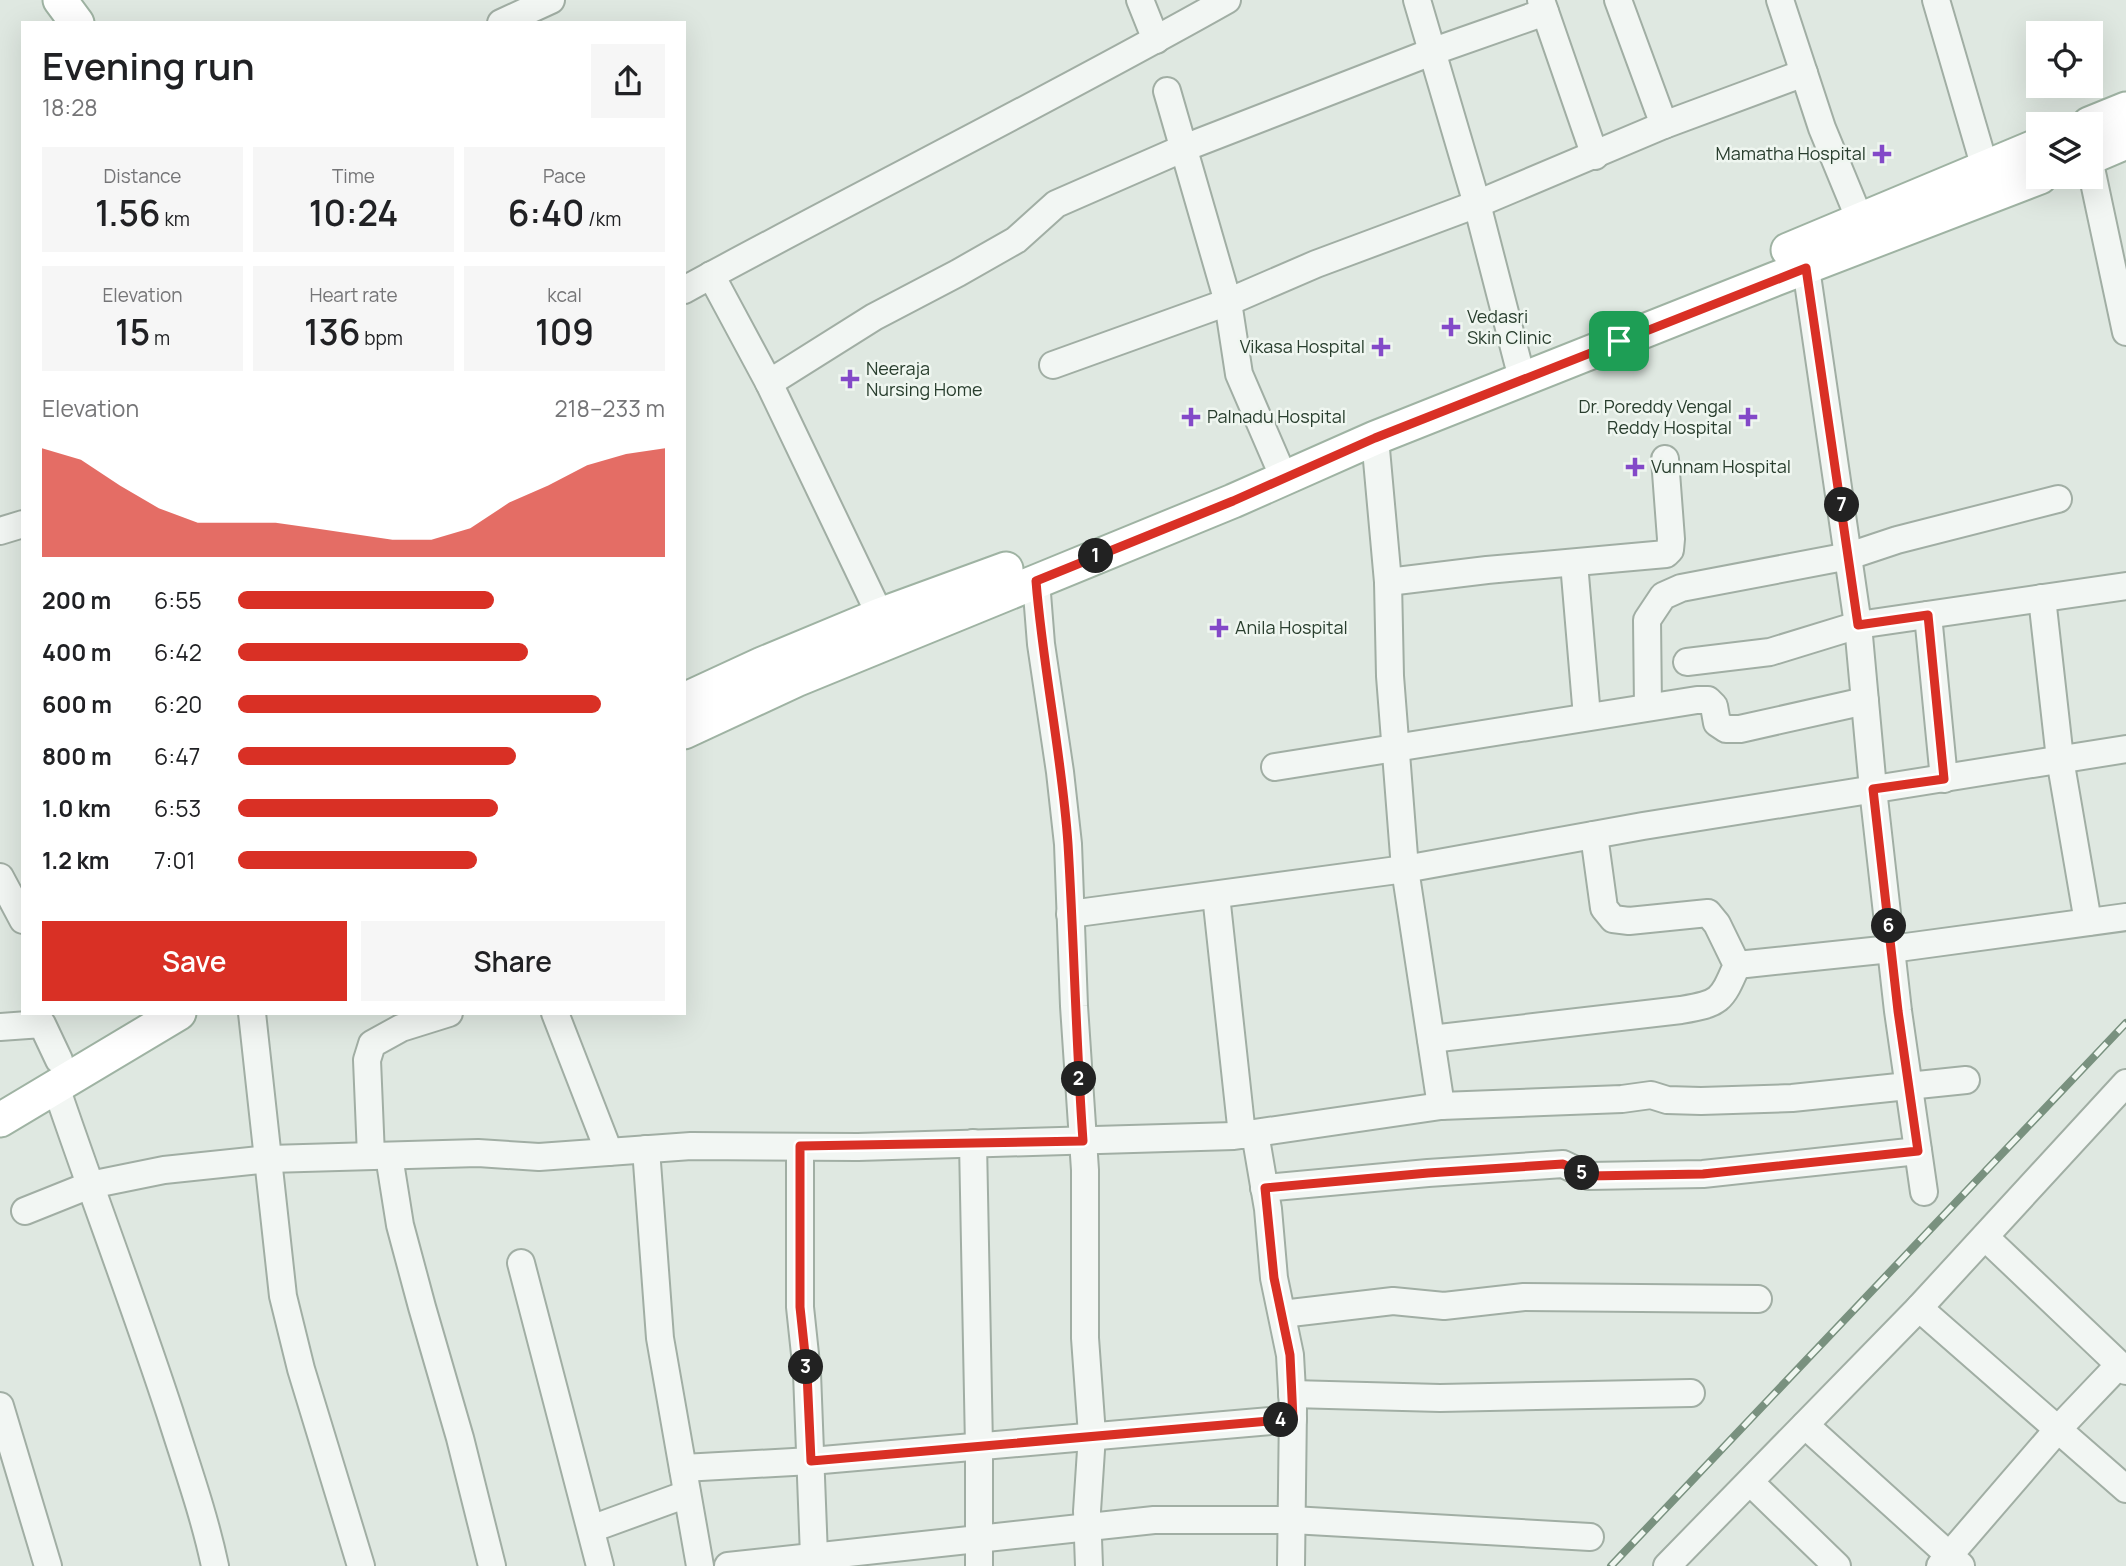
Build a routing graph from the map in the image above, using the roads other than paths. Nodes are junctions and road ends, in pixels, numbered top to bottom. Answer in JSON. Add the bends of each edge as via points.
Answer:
{"nodes":[{"id":1,"x":60,"y":0,"type":"edge"},
{"id":2,"x":551,"y":0,"type":"edge"},
{"id":3,"x":1140,"y":0,"type":"edge"},
{"id":4,"x":1227,"y":0,"type":"edge"},
{"id":5,"x":1417,"y":0,"type":"edge"},
{"id":6,"x":1618,"y":0,"type":"edge"},
{"id":7,"x":1780,"y":0,"type":"edge"},
{"id":8,"x":1936,"y":0,"type":"edge"},
{"id":9,"x":1543,"y":6,"type":"edge"},
{"id":10,"x":76,"y":21,"type":"edge"},
{"id":11,"x":505,"y":21,"type":"edge"},
{"id":12,"x":1156,"y":40,"type":"junction"},
{"id":13,"x":1434,"y":51,"type":"junction"},
{"id":14,"x":1804,"y":73,"type":"junction"},
{"id":15,"x":1167,"y":91,"type":"dead end"},
{"id":16,"x":2126,"y":109,"type":"edge"},
{"id":17,"x":2103,"y":118,"type":"edge"},
{"id":18,"x":1664,"y":125,"type":"junction"},
{"id":19,"x":2126,"y":142,"type":"edge"},
{"id":20,"x":1185,"y":148,"type":"junction"},
{"id":21,"x":2026,"y":151,"type":"edge"},
{"id":22,"x":2103,"y":152,"type":"edge"},
{"id":23,"x":1595,"y":156,"type":"junction"},
{"id":24,"x":1985,"y":168,"type":"junction"},
{"id":25,"x":2026,"y":182,"type":"edge"},
{"id":26,"x":2096,"y":189,"type":"edge"},
{"id":27,"x":1477,"y":204,"type":"junction"},
{"id":28,"x":1860,"y":220,"type":"junction"},
{"id":29,"x":1806,"y":268,"type":"junction"},
{"id":30,"x":711,"y":275,"type":"junction"},
{"id":31,"x":686,"y":289,"type":"edge"},
{"id":32,"x":1228,"y":302,"type":"junction"},
{"id":33,"x":2126,"y":332,"type":"edge"},
{"id":34,"x":1518,"y":363,"type":"junction"},
{"id":35,"x":1053,"y":365,"type":"dead end"},
{"id":36,"x":769,"y":383,"type":"junction"},
{"id":37,"x":1375,"y":438,"type":"junction"},
{"id":38,"x":1665,"y":459,"type":"dead end"},
{"id":39,"x":1277,"y":463,"type":"junction"},
{"id":40,"x":2058,"y":499,"type":"dead end"},
{"id":41,"x":21,"y":525,"type":"edge"},
{"id":42,"x":0,"y":531,"type":"edge"},
{"id":43,"x":1849,"y":556,"type":"junction"},
{"id":44,"x":1574,"y":563,"type":"junction"},
{"id":45,"x":1036,"y":581,"type":"junction"},
{"id":46,"x":1388,"y":582,"type":"junction"},
{"id":47,"x":2126,"y":586,"type":"edge"},
{"id":48,"x":2042,"y":598,"type":"junction"},
{"id":49,"x":880,"y":615,"type":"junction"},
{"id":50,"x":1928,"y":615,"type":"junction"},
{"id":51,"x":1858,"y":625,"type":"junction"},
{"id":52,"x":1687,"y":662,"type":"dead end"},
{"id":53,"x":686,"y":699,"type":"edge"},
{"id":54,"x":1865,"y":701,"type":"junction"},
{"id":55,"x":1648,"y":707,"type":"junction"},
{"id":56,"x":1587,"y":717,"type":"junction"},
{"id":57,"x":686,"y":731,"type":"edge"},
{"id":58,"x":1395,"y":746,"type":"junction"},
{"id":59,"x":2126,"y":749,"type":"edge"},
{"id":60,"x":2060,"y":759,"type":"junction"},
{"id":61,"x":1275,"y":767,"type":"dead end"},
{"id":62,"x":1944,"y":779,"type":"junction"},
{"id":63,"x":1873,"y":789,"type":"junction"},
{"id":64,"x":1594,"y":835,"type":"junction"},
{"id":65,"x":1405,"y":869,"type":"junction"},
{"id":66,"x":0,"y":877,"type":"edge"},
{"id":67,"x":1216,"y":895,"type":"junction"},
{"id":68,"x":1070,"y":915,"type":"junction"},
{"id":69,"x":21,"y":916,"type":"edge"},
{"id":70,"x":2126,"y":917,"type":"edge"},
{"id":71,"x":2088,"y":922,"type":"junction"},
{"id":72,"x":1891,"y":949,"type":"junction"},
{"id":73,"x":1737,"y":965,"type":"junction"},
{"id":74,"x":133,"y":1015,"type":"edge"},
{"id":75,"x":175,"y":1015,"type":"edge"},
{"id":76,"x":252,"y":1015,"type":"edge"},
{"id":77,"x":443,"y":1015,"type":"edge"},
{"id":78,"x":556,"y":1015,"type":"edge"},
{"id":79,"x":41,"y":1019,"type":"edge"},
{"id":80,"x":0,"y":1027,"type":"edge"},
{"id":81,"x":1431,"y":1039,"type":"junction"},
{"id":82,"x":57,"y":1074,"type":"junction"},
{"id":83,"x":1966,"y":1080,"type":"dead end"},
{"id":84,"x":2126,"y":1083,"type":"edge"},
{"id":85,"x":1909,"y":1087,"type":"junction"},
{"id":86,"x":0,"y":1094,"type":"edge"},
{"id":87,"x":1441,"y":1106,"type":"junction"},
{"id":88,"x":0,"y":1120,"type":"edge"},
{"id":89,"x":1248,"y":1134,"type":"junction"},
{"id":90,"x":1083,"y":1141,"type":"junction"},
{"id":91,"x":973,"y":1143,"type":"junction"},
{"id":92,"x":800,"y":1146,"type":"junction"},
{"id":93,"x":646,"y":1149,"type":"junction"},
{"id":94,"x":1918,"y":1151,"type":"junction"},
{"id":95,"x":609,"y":1152,"type":"junction"},
{"id":96,"x":380,"y":1156,"type":"junction"},
{"id":97,"x":269,"y":1159,"type":"junction"},
{"id":98,"x":90,"y":1185,"type":"junction"},
{"id":99,"x":1265,"y":1188,"type":"junction"},
{"id":100,"x":1924,"y":1192,"type":"dead end"},
{"id":101,"x":24,"y":1211,"type":"dead end"},
{"id":102,"x":1985,"y":1237,"type":"junction"},
{"id":103,"x":521,"y":1264,"type":"dead end"},
{"id":104,"x":1758,"y":1299,"type":"dead end"},
{"id":105,"x":1919,"y":1308,"type":"junction"},
{"id":106,"x":1282,"y":1314,"type":"junction"},
{"id":107,"x":2123,"y":1368,"type":"edge"},
{"id":108,"x":1691,"y":1393,"type":"dead end"},
{"id":109,"x":0,"y":1406,"type":"edge"},
{"id":110,"x":1293,"y":1406,"type":"junction"},
{"id":111,"x":1805,"y":1425,"type":"junction"},
{"id":112,"x":2059,"y":1429,"type":"junction"},
{"id":113,"x":1092,"y":1435,"type":"junction"},
{"id":114,"x":5,"y":1439,"type":"edge"},
{"id":115,"x":979,"y":1446,"type":"junction"},
{"id":116,"x":811,"y":1461,"type":"junction"},
{"id":117,"x":685,"y":1481,"type":"junction"},
{"id":118,"x":1749,"y":1482,"type":"junction"},
{"id":119,"x":2126,"y":1489,"type":"edge"},
{"id":120,"x":1292,"y":1520,"type":"junction"},
{"id":121,"x":1088,"y":1528,"type":"junction"},
{"id":122,"x":591,"y":1529,"type":"junction"},
{"id":123,"x":1590,"y":1537,"type":"dead end"},
{"id":124,"x":979,"y":1553,"type":"edge"},
{"id":125,"x":814,"y":1556,"type":"junction"},
{"id":126,"x":1950,"y":1563,"type":"edge"},
{"id":127,"x":48,"y":1566,"type":"edge"},
{"id":128,"x":215,"y":1566,"type":"edge"},
{"id":129,"x":361,"y":1566,"type":"edge"},
{"id":130,"x":492,"y":1566,"type":"edge"},
{"id":131,"x":600,"y":1566,"type":"edge"},
{"id":132,"x":700,"y":1566,"type":"edge"},
{"id":133,"x":728,"y":1566,"type":"edge"},
{"id":134,"x":1089,"y":1566,"type":"edge"},
{"id":135,"x":1291,"y":1566,"type":"edge"},
{"id":136,"x":1667,"y":1566,"type":"edge"},
{"id":137,"x":1837,"y":1566,"type":"edge"}],
"edges":[{"from":1,"to":10,"type":"main road"},
{"from":2,"to":11,"type":"street"},
{"from":3,"to":12,"type":"street"},
{"from":4,"to":12,"type":"street"},
{"from":5,"to":13,"type":"street"},
{"from":6,"to":18,"type":"street"},
{"from":7,"to":14,"type":"street"},
{"from":8,"to":24,"type":"street"},
{"from":9,"to":13,"type":"street"},
{"from":9,"to":23,"type":"street"},
{"from":12,"to":30,"type":"street"},
{"from":13,"to":20,"type":"street"},
{"from":13,"to":27,"type":"street"},
{"from":14,"to":18,"type":"street"},
{"from":14,"to":28,"type":"street"},
{"from":15,"to":20,"type":"street"},
{"from":16,"to":17,"type":"main road"},
{"from":18,"to":23,"type":"street"},
{"from":19,"to":22,"type":"main road"},
{"from":20,"to":32,"type":"street"},
{"from":20,"to":36,"type":"street","via":[[1056,204],[1016,240],[874,317]]},
{"from":21,"to":24,"type":"main road"},
{"from":23,"to":27,"type":"street"},
{"from":24,"to":28,"type":"main road"},
{"from":25,"to":29,"type":"main road"},
{"from":26,"to":33,"type":"street"},
{"from":27,"to":32,"type":"street"},
{"from":27,"to":34,"type":"street"},
{"from":28,"to":34,"type":"main road"},
{"from":29,"to":37,"type":"main road"},
{"from":29,"to":43,"type":"street"},
{"from":30,"to":31,"type":"street"},
{"from":30,"to":36,"type":"street"},
{"from":32,"to":35,"type":"street"},
{"from":32,"to":39,"type":"street","via":[[1239,374]]},
{"from":34,"to":39,"type":"main road"},
{"from":36,"to":49,"type":"street"},
{"from":37,"to":45,"type":"main road"},
{"from":37,"to":46,"type":"street"},
{"from":38,"to":44,"type":"street","via":[[1670,550]]},
{"from":39,"to":49,"type":"main road"},
{"from":40,"to":43,"type":"street"},
{"from":41,"to":42,"type":"street"},
{"from":43,"to":51,"type":"street"},
{"from":43,"to":55,"type":"street","via":[[1681,588],[1663,596],[1647,620]]},
{"from":44,"to":46,"type":"street"},
{"from":44,"to":56,"type":"street"},
{"from":45,"to":57,"type":"main road"},
{"from":45,"to":68,"type":"street","via":[[1068,844]]},
{"from":46,"to":58,"type":"street"},
{"from":47,"to":48,"type":"street"},
{"from":48,"to":50,"type":"street"},
{"from":48,"to":60,"type":"street"},
{"from":49,"to":53,"type":"main road"},
{"from":50,"to":51,"type":"street"},
{"from":50,"to":62,"type":"street"},
{"from":51,"to":52,"type":"street","via":[[1770,652]]},
{"from":51,"to":54,"type":"street"},
{"from":54,"to":55,"type":"street","via":[[1740,729],[1726,729],[1717,723],[1708,700]]},
{"from":54,"to":63,"type":"street"},
{"from":55,"to":56,"type":"street"},
{"from":56,"to":58,"type":"street"},
{"from":58,"to":61,"type":"street"},
{"from":58,"to":65,"type":"street"},
{"from":59,"to":60,"type":"street"},
{"from":60,"to":62,"type":"street"},
{"from":60,"to":71,"type":"street"},
{"from":62,"to":63,"type":"street"},
{"from":63,"to":64,"type":"street"},
{"from":63,"to":72,"type":"street"},
{"from":64,"to":65,"type":"street"},
{"from":64,"to":73,"type":"street","via":[[1604,908],[1613,919],[1708,913]]},
{"from":65,"to":67,"type":"street"},
{"from":65,"to":81,"type":"street"},
{"from":66,"to":69,"type":"street"},
{"from":67,"to":68,"type":"street"},
{"from":67,"to":89,"type":"street"},
{"from":68,"to":90,"type":"street"},
{"from":70,"to":71,"type":"street"},
{"from":71,"to":72,"type":"street"},
{"from":72,"to":73,"type":"street"},
{"from":72,"to":85,"type":"street"},
{"from":73,"to":81,"type":"street","via":[[1726,992],[1713,1004]]},
{"from":74,"to":82,"type":"main road"},
{"from":75,"to":82,"type":"main road"},
{"from":76,"to":97,"type":"street"},
{"from":77,"to":96,"type":"street","via":[[401,1028],[372,1044],[367,1060]]},
{"from":78,"to":95,"type":"street"},
{"from":79,"to":80,"type":"street"},
{"from":79,"to":82,"type":"street"},
{"from":81,"to":87,"type":"street"},
{"from":82,"to":86,"type":"main road"},
{"from":82,"to":88,"type":"main road"},
{"from":82,"to":98,"type":"street"},
{"from":83,"to":85,"type":"street"},
{"from":84,"to":102,"type":"street"},
{"from":85,"to":87,"type":"street","via":[[1792,1098],[1667,1100],[1651,1095]]},
{"from":85,"to":94,"type":"street"},
{"from":87,"to":89,"type":"street"},
{"from":89,"to":90,"type":"street"},
{"from":89,"to":99,"type":"street"},
{"from":90,"to":91,"type":"street"},
{"from":90,"to":113,"type":"street","via":[[1085,1338]]},
{"from":91,"to":92,"type":"street"},
{"from":91,"to":115,"type":"street"},
{"from":92,"to":93,"type":"street"},
{"from":92,"to":116,"type":"street","via":[[800,1307]]},
{"from":93,"to":95,"type":"street"},
{"from":93,"to":117,"type":"street","via":[[660,1338]]},
{"from":94,"to":99,"type":"street","via":[[1703,1174],[1588,1176],[1563,1164]]},
{"from":94,"to":100,"type":"street"},
{"from":95,"to":96,"type":"street","via":[[539,1157],[478,1153]]},
{"from":96,"to":97,"type":"street"},
{"from":96,"to":130,"type":"street"},
{"from":97,"to":98,"type":"street","via":[[164,1170]]},
{"from":97,"to":129,"type":"street","via":[[283,1296]]},
{"from":98,"to":101,"type":"street"},
{"from":98,"to":128,"type":"street","via":[[137,1312],[207,1528]]},
{"from":99,"to":106,"type":"street"},
{"from":102,"to":105,"type":"street"},
{"from":102,"to":107,"type":"street"},
{"from":103,"to":122,"type":"street"},
{"from":104,"to":106,"type":"street","via":[[1524,1297],[1444,1306],[1393,1301]]},
{"from":105,"to":111,"type":"street"},
{"from":105,"to":112,"type":"street"},
{"from":106,"to":110,"type":"street"},
{"from":107,"to":112,"type":"street"},
{"from":108,"to":110,"type":"street"},
{"from":109,"to":114,"type":"street"},
{"from":110,"to":113,"type":"street"},
{"from":110,"to":120,"type":"street"},
{"from":111,"to":118,"type":"street"},
{"from":111,"to":126,"type":"street"},
{"from":112,"to":119,"type":"street"},
{"from":112,"to":126,"type":"street"},
{"from":113,"to":115,"type":"street"},
{"from":113,"to":121,"type":"street"},
{"from":114,"to":127,"type":"street"},
{"from":115,"to":116,"type":"street"},
{"from":115,"to":124,"type":"street"},
{"from":116,"to":117,"type":"street"},
{"from":116,"to":125,"type":"street"},
{"from":117,"to":122,"type":"street"},
{"from":117,"to":132,"type":"street"},
{"from":118,"to":136,"type":"street"},
{"from":118,"to":137,"type":"street"},
{"from":120,"to":121,"type":"street","via":[[1154,1520]]},
{"from":120,"to":123,"type":"street"},
{"from":120,"to":135,"type":"street"},
{"from":121,"to":124,"type":"street"},
{"from":121,"to":134,"type":"street"},
{"from":122,"to":131,"type":"street"},
{"from":124,"to":125,"type":"street"},
{"from":125,"to":133,"type":"street"}]}
